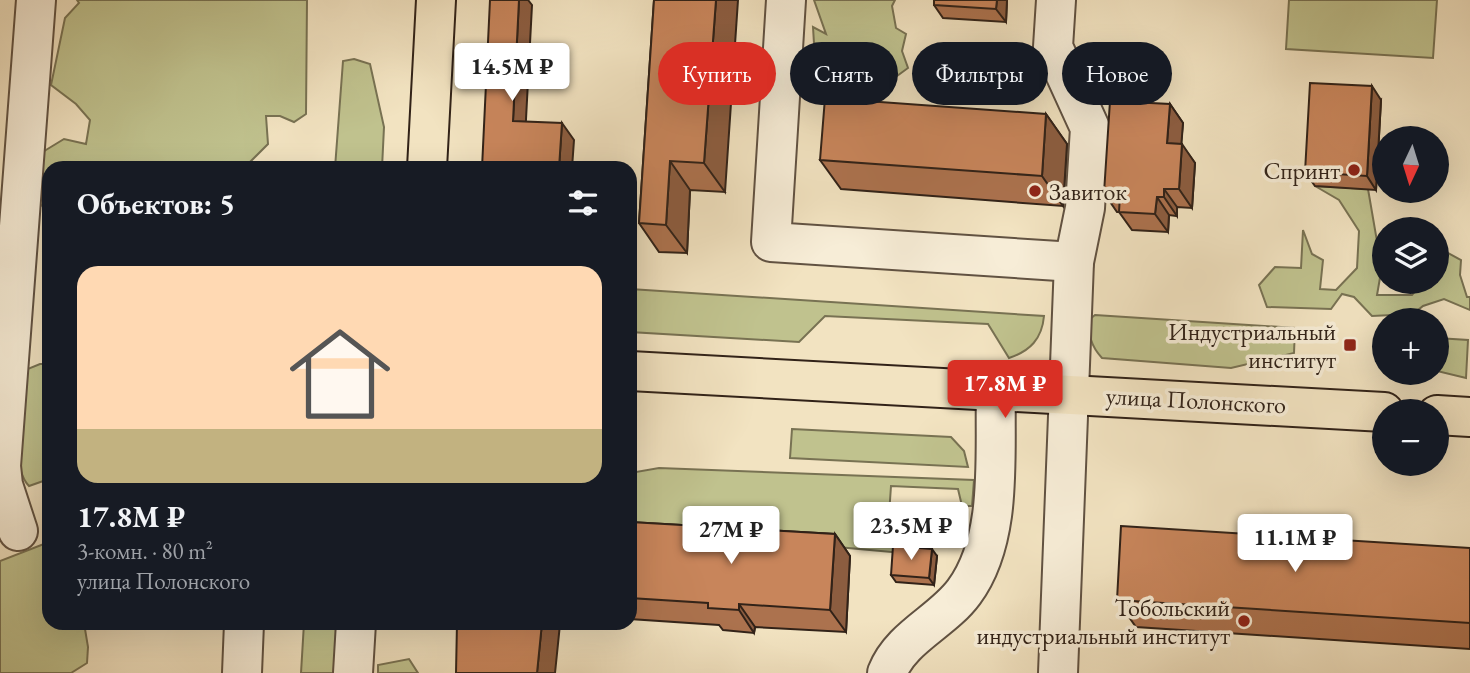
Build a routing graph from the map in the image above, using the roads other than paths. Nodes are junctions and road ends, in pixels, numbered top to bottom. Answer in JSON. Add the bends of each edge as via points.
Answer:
{"nodes":[{"id":1,"x":36,"y":0,"type":"edge"},
{"id":2,"x":436,"y":0,"type":"edge"},
{"id":3,"x":786,"y":0,"type":"edge"},
{"id":4,"x":1056,"y":0,"type":"edge"},
{"id":5,"x":427,"y":161,"type":"edge"},
{"id":6,"x":1074,"y":262,"type":"junction"},
{"id":7,"x":637,"y":371,"type":"edge"},
{"id":8,"x":996,"y":389,"type":"junction"},
{"id":9,"x":1067,"y":393,"type":"junction"},
{"id":10,"x":1372,"y":411,"type":"edge"},
{"id":11,"x":1449,"y":415,"type":"edge"},
{"id":12,"x":1470,"y":416,"type":"edge"},
{"id":13,"x":22,"y":529,"type":"edge"},
{"id":14,"x":244,"y":630,"type":"edge"},
{"id":15,"x":356,"y":630,"type":"edge"},
{"id":16,"x":242,"y":673,"type":"edge"},
{"id":17,"x":353,"y":673,"type":"edge"},
{"id":18,"x":887,"y":673,"type":"edge"},
{"id":19,"x":1058,"y":673,"type":"edge"}],
"edges":[{"from":1,"to":13,"type":"street","via":[[1,466],[3,485]]},
{"from":2,"to":5,"type":"main road"},
{"from":3,"to":6,"type":"street","via":[[771,242]]},
{"from":4,"to":6,"type":"street","via":[[1053,47],[1090,128],[1085,208]]},
{"from":6,"to":9,"type":"street"},
{"from":7,"to":8,"type":"main road","name":"улица Полонского"},
{"from":8,"to":9,"type":"main road","name":"улица Полонского"},
{"from":8,"to":18,"type":"street","via":[[993,500],[980,560],[964,592],[901,651]]},
{"from":9,"to":10,"type":"main road","name":"улица Полонского"},
{"from":9,"to":19,"type":"street"},
{"from":11,"to":12,"type":"main road"},
{"from":14,"to":16,"type":"street"},
{"from":15,"to":17,"type":"street"}]}
